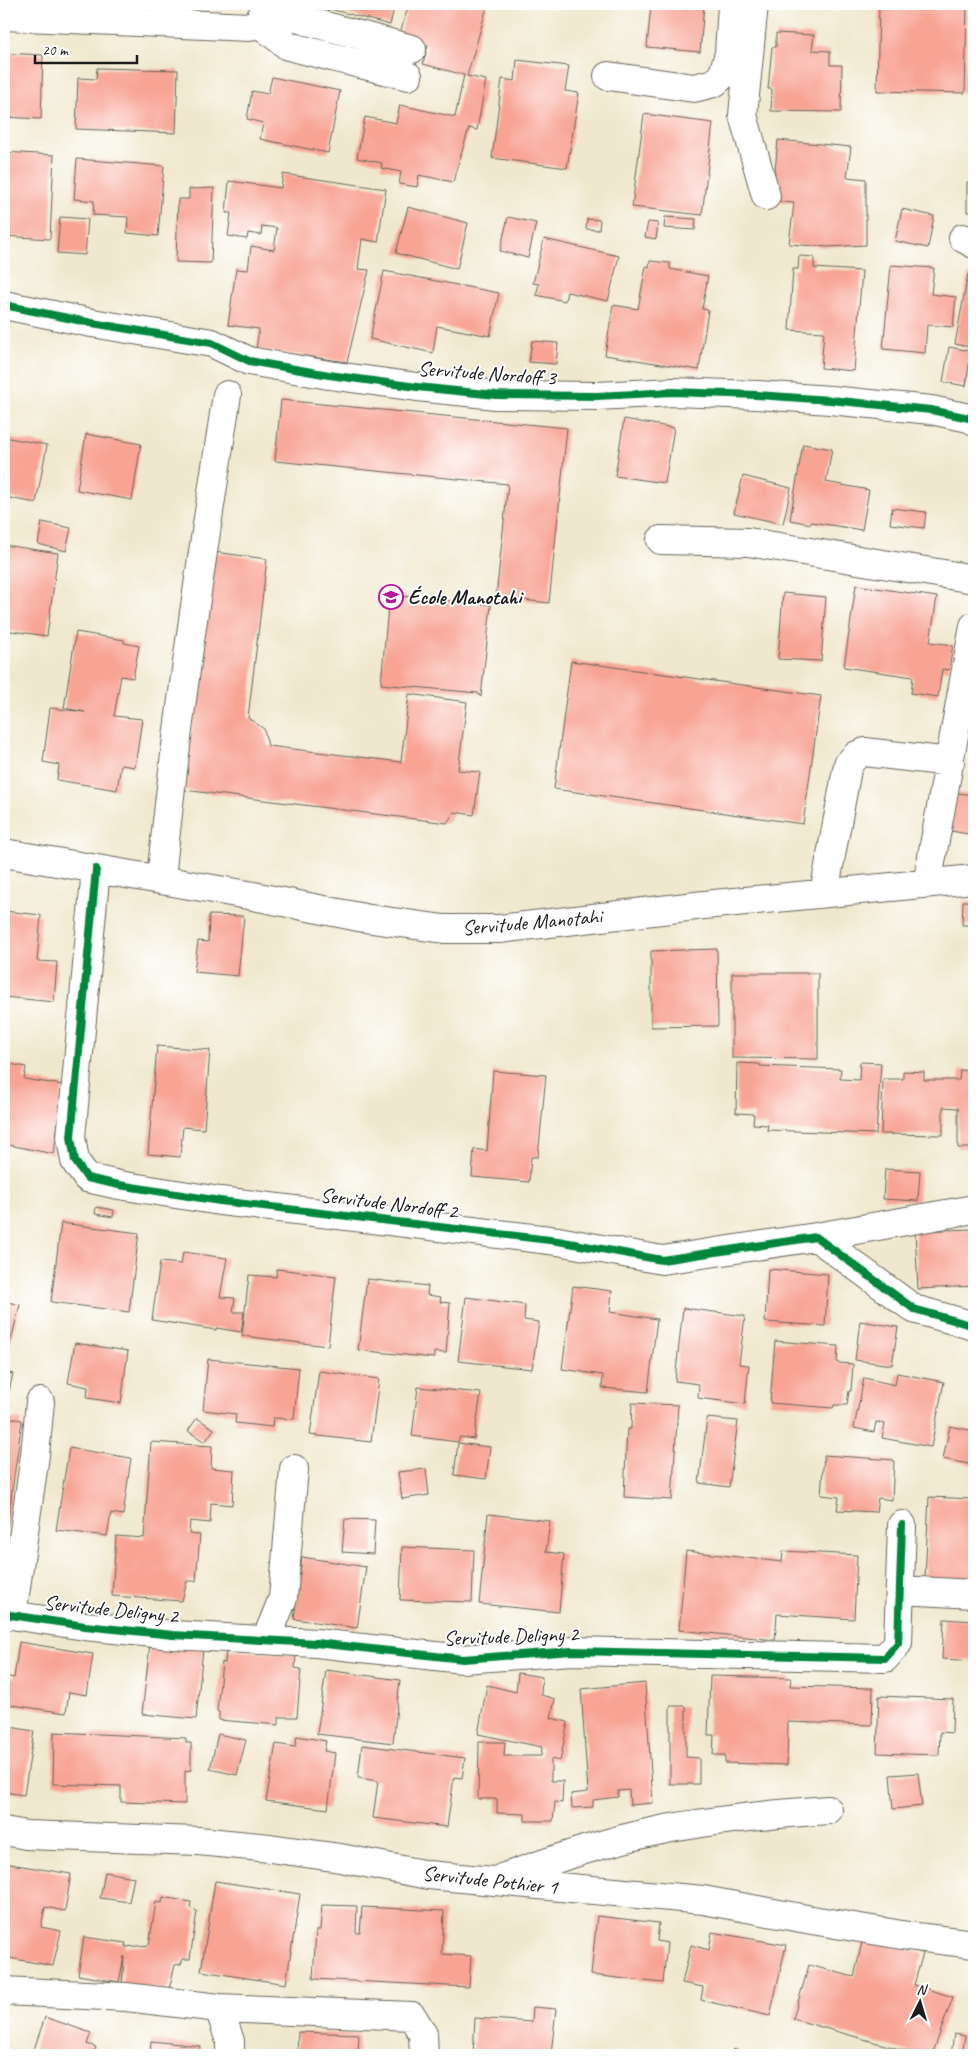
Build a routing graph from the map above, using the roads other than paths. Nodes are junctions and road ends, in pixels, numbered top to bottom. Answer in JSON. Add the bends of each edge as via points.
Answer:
{"nodes":[{"id":1,"x":732,"y":4,"type":"edge"},
{"id":2,"x":754,"y":4,"type":"edge"},
{"id":3,"x":265,"y":10,"type":"edge"},
{"id":4,"x":4,"y":16,"type":"edge"},
{"id":5,"x":412,"y":49,"type":"dead end"},
{"id":6,"x":408,"y":76,"type":"dead end"},
{"id":7,"x":608,"y":76,"type":"dead end"},
{"id":8,"x":766,"y":196,"type":"dead end"},
{"id":9,"x":4,"y":305,"type":"edge"},
{"id":10,"x":227,"y":395,"type":"dead end"},
{"id":11,"x":974,"y":421,"type":"edge"},
{"id":12,"x":661,"y":540,"type":"dead end"},
{"id":13,"x":974,"y":579,"type":"edge"},
{"id":14,"x":974,"y":626,"type":"edge"},
{"id":15,"x":950,"y":762,"type":"junction"},
{"id":16,"x":4,"y":853,"type":"edge"},
{"id":17,"x":96,"y":869,"type":"junction"},
{"id":18,"x":161,"y":879,"type":"junction"},
{"id":19,"x":974,"y":879,"type":"edge"},
{"id":20,"x":927,"y":884,"type":"junction"},
{"id":21,"x":824,"y":894,"type":"junction"},
{"id":22,"x":974,"y":1209,"type":"edge"},
{"id":23,"x":816,"y":1237,"type":"junction"},
{"id":24,"x":974,"y":1326,"type":"edge"},
{"id":25,"x":40,"y":1402,"type":"dead end"},
{"id":26,"x":294,"y":1469,"type":"dead end"},
{"id":27,"x":902,"y":1525,"type":"dead end"},
{"id":28,"x":900,"y":1590,"type":"junction"},
{"id":29,"x":974,"y":1594,"type":"edge"},
{"id":30,"x":8,"y":1615,"type":"edge"},
{"id":31,"x":266,"y":1640,"type":"junction"},
{"id":32,"x":828,"y":1810,"type":"dead end"},
{"id":33,"x":4,"y":1831,"type":"edge"},
{"id":34,"x":493,"y":1881,"type":"junction"},
{"id":35,"x":974,"y":1944,"type":"edge"},
{"id":36,"x":4,"y":1991,"type":"edge"},
{"id":37,"x":219,"y":2008,"type":"junction"},
{"id":38,"x":230,"y":2055,"type":"edge"},
{"id":39,"x":424,"y":2055,"type":"edge"}],
"edges":[{"from":1,"to":7,"type":"street","via":[[730,54],[722,76],[714,83],[694,88]]},
{"from":2,"to":8,"type":"street","via":[[743,115]]},
{"from":3,"to":4,"type":"street","via":[[249,27]]},
{"from":3,"to":5,"type":"street"},
{"from":3,"to":6,"type":"street","via":[[288,46]]},
{"from":9,"to":11,"type":"street","name":"Servitude Nordoff 3","via":[[212,343],[249,361],[417,387],[496,395],[597,396],[673,392],[775,396],[931,410]]},
{"from":10,"to":18,"type":"street","via":[[202,557]]},
{"from":12,"to":13,"type":"street","via":[[748,542]]},
{"from":14,"to":15,"type":"street"},
{"from":15,"to":20,"type":"street"},
{"from":15,"to":21,"type":"street","via":[[865,752],[848,764]]},
{"from":16,"to":17,"type":"street","name":"Servitude Manotahi"},
{"from":17,"to":18,"type":"street","name":"Servitude Manotahi"},
{"from":17,"to":23,"type":"street","name":"Servitude Nordoff 2","via":[[71,1137],[74,1160],[87,1178],[220,1200],[558,1241],[662,1260]]},
{"from":18,"to":21,"type":"street","name":"Servitude Manotahi","via":[[364,918],[444,929],[498,929],[704,904]]},
{"from":19,"to":20,"type":"street","name":"Servitude Manotahi"},
{"from":20,"to":21,"type":"street","name":"Servitude Manotahi"},
{"from":22,"to":23,"type":"street","name":"Servitude Nordoff 2"},
{"from":23,"to":24,"type":"street","via":[[914,1309]]},
{"from":25,"to":30,"type":"street","via":[[35,1455]]},
{"from":26,"to":31,"type":"street","via":[[283,1598]]},
{"from":27,"to":28,"type":"street","name":"Servitude Deligny 2"},
{"from":28,"to":29,"type":"street"},
{"from":28,"to":31,"type":"street","name":"Servitude Deligny 2","via":[[898,1643],[885,1658],[572,1651],[464,1659]]},
{"from":30,"to":31,"type":"street","name":"Servitude Deligny 2","via":[[173,1635]]},
{"from":32,"to":34,"type":"street","via":[[752,1816],[665,1829],[566,1856]]},
{"from":33,"to":34,"type":"street","name":"Servitude Pothier 1","via":[[26,1835],[198,1841],[270,1848],[428,1876]]},
{"from":34,"to":35,"type":"street","name":"Servitude Pothier 1","via":[[703,1900],[831,1924]]},
{"from":36,"to":37,"type":"street","via":[[126,1997]]},
{"from":37,"to":38,"type":"street","via":[[230,2041]]},
{"from":37,"to":39,"type":"street","via":[[412,2016],[423,2034]]}]}
